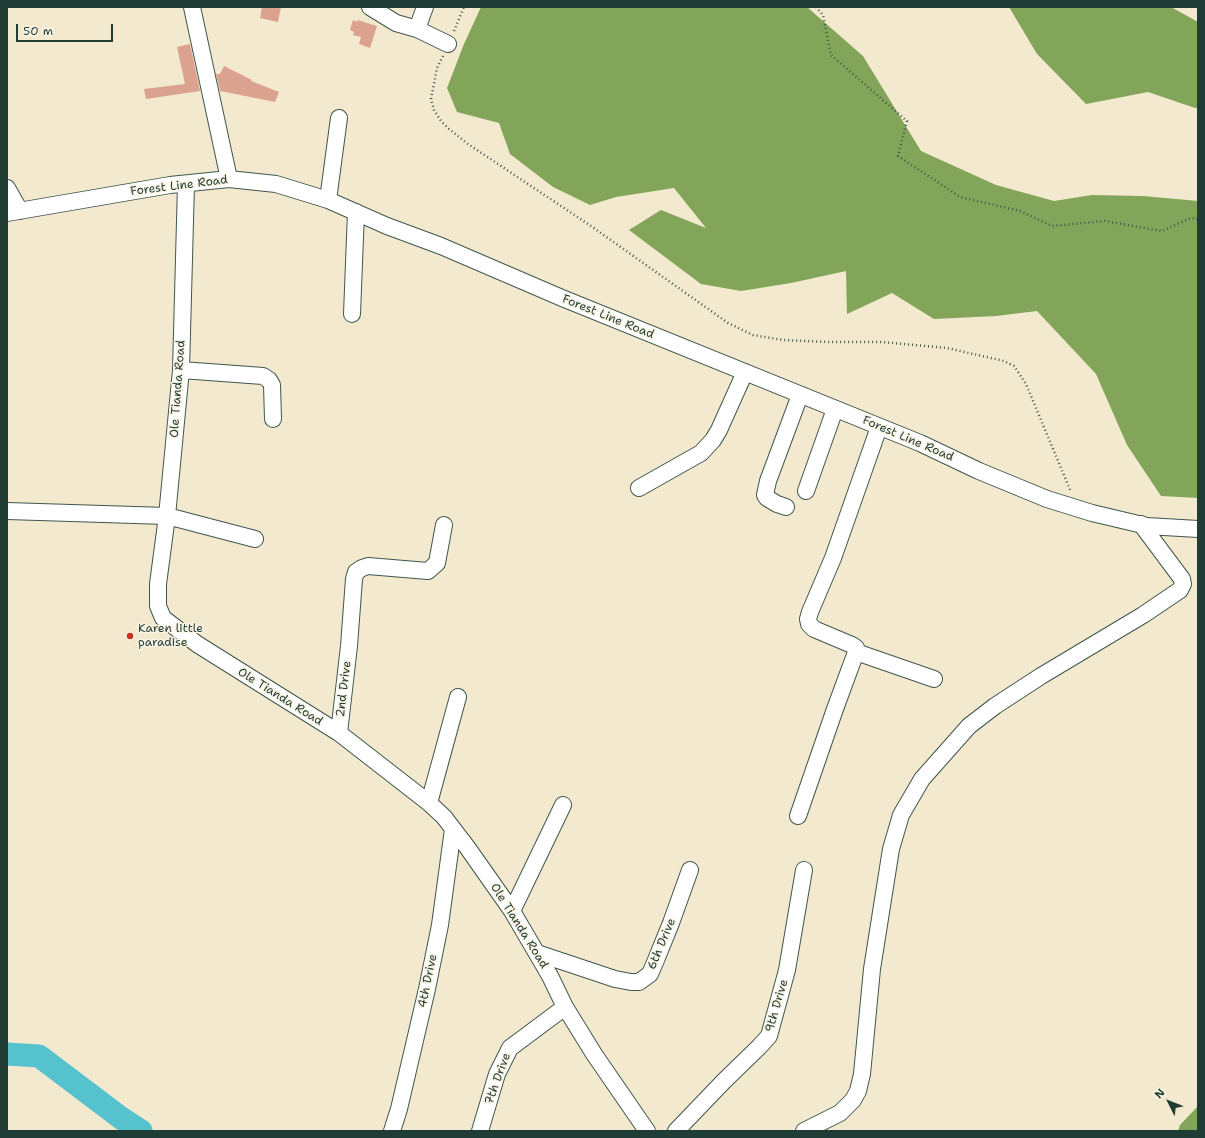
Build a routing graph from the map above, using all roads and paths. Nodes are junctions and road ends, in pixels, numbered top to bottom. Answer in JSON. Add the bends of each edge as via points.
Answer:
{"nodes":[{"id":1,"x":192,"y":7,"type":"edge"},
{"id":2,"x":370,"y":7,"type":"edge"},
{"id":3,"x":425,"y":7,"type":"edge"},
{"id":4,"x":464,"y":7,"type":"edge"},
{"id":5,"x":816,"y":7,"type":"edge"},
{"id":6,"x":417,"y":29,"type":"junction"},
{"id":7,"x":448,"y":44,"type":"junction"},
{"id":8,"x":339,"y":118,"type":"dead end"},
{"id":9,"x":229,"y":180,"type":"junction"},
{"id":10,"x":186,"y":184,"type":"junction"},
{"id":11,"x":7,"y":188,"type":"edge"},
{"id":12,"x":328,"y":200,"type":"junction"},
{"id":13,"x":13,"y":212,"type":"edge"},
{"id":14,"x":356,"y":212,"type":"junction"},
{"id":15,"x":1198,"y":219,"type":"edge"},
{"id":16,"x":352,"y":314,"type":"dead end"},
{"id":17,"x":181,"y":370,"type":"junction"},
{"id":18,"x":745,"y":372,"type":"junction"},
{"id":19,"x":800,"y":395,"type":"junction"},
{"id":20,"x":835,"y":409,"type":"junction"},
{"id":21,"x":273,"y":419,"type":"dead end"},
{"id":22,"x":879,"y":427,"type":"junction"},
{"id":23,"x":639,"y":488,"type":"dead end"},
{"id":24,"x":806,"y":491,"type":"dead end"},
{"id":25,"x":786,"y":507,"type":"dead end"},
{"id":26,"x":1078,"y":509,"type":"junction"},
{"id":27,"x":7,"y":511,"type":"edge"},
{"id":28,"x":167,"y":516,"type":"junction"},
{"id":29,"x":1141,"y":524,"type":"junction"},
{"id":30,"x":444,"y":525,"type":"dead end"},
{"id":31,"x":1198,"y":529,"type":"edge"},
{"id":32,"x":255,"y":538,"type":"dead end"},
{"id":33,"x":856,"y":652,"type":"junction"},
{"id":34,"x":934,"y":679,"type":"dead end"},
{"id":35,"x":458,"y":697,"type":"dead end"},
{"id":36,"x":339,"y":732,"type":"junction"},
{"id":37,"x":429,"y":803,"type":"junction"},
{"id":38,"x":563,"y":805,"type":"dead end"},
{"id":39,"x":798,"y":816,"type":"dead end"},
{"id":40,"x":453,"y":829,"type":"junction"},
{"id":41,"x":690,"y":870,"type":"dead end"},
{"id":42,"x":804,"y":870,"type":"dead end"},
{"id":43,"x":512,"y":911,"type":"junction"},
{"id":44,"x":537,"y":953,"type":"junction"},
{"id":45,"x":565,"y":1007,"type":"junction"},
{"id":46,"x":392,"y":1131,"type":"edge"},
{"id":47,"x":480,"y":1131,"type":"edge"},
{"id":48,"x":647,"y":1131,"type":"edge"},
{"id":49,"x":676,"y":1131,"type":"edge"},
{"id":50,"x":804,"y":1131,"type":"edge"}],
"edges":[{"from":1,"to":9,"type":"street"},
{"from":2,"to":6,"type":"street","via":[[396,23]]},
{"from":3,"to":6,"type":"street"},
{"from":4,"to":7,"type":"path"},
{"from":5,"to":15,"type":"path","via":[[823,15],[831,55],[907,121],[898,156],[960,197],[1020,211],[1052,226],[1106,221],[1162,231],[1191,218]]},
{"from":6,"to":7,"type":"street"},
{"from":7,"to":26,"type":"path","via":[[437,68],[431,99],[434,110],[449,129],[728,322],[753,335],[783,340],[882,342],[947,348],[1004,361],[1014,366],[1026,384]]},
{"from":8,"to":12,"type":"street"},
{"from":9,"to":10,"type":"street","name":"Forest Line Road"},
{"from":9,"to":12,"type":"street","name":"Forest Line Road","via":[[276,184]]},
{"from":10,"to":13,"type":"street","name":"Forest Line Road"},
{"from":10,"to":17,"type":"street","name":"Ole Tianda Road"},
{"from":11,"to":13,"type":"street"},
{"from":12,"to":14,"type":"street","name":"Forest Line Road"},
{"from":14,"to":16,"type":"street"},
{"from":14,"to":18,"type":"street","name":"Forest Line Road"},
{"from":17,"to":21,"type":"street","via":[[263,376],[272,385]]},
{"from":17,"to":28,"type":"street","name":"Ole Tianda Road"},
{"from":18,"to":19,"type":"street","name":"Forest Line Road"},
{"from":18,"to":23,"type":"street","via":[[713,440],[701,453]]},
{"from":19,"to":20,"type":"street","name":"Forest Line Road"},
{"from":19,"to":25,"type":"street","via":[[765,495]]},
{"from":20,"to":22,"type":"street","name":"Forest Line Road"},
{"from":20,"to":24,"type":"street"},
{"from":22,"to":26,"type":"street","name":"Forest Line Road","via":[[1020,488]]},
{"from":22,"to":33,"type":"street","via":[[833,558],[808,619],[814,629],[852,645]]},
{"from":26,"to":29,"type":"street","name":"Forest Line Road"},
{"from":27,"to":28,"type":"street"},
{"from":28,"to":32,"type":"street"},
{"from":28,"to":36,"type":"street","name":"Ole Tianda Road","via":[[158,584],[158,606],[163,618],[203,648]]},
{"from":29,"to":31,"type":"street","name":"Forest Line Road"},
{"from":29,"to":50,"type":"street","via":[[1182,579],[1180,590],[1041,676],[969,726],[922,779],[901,815],[890,856],[872,969],[862,1074],[858,1091],[840,1113]]},
{"from":30,"to":36,"type":"street","name":"2nd Drive","via":[[437,563],[428,571],[368,566],[356,572]]},
{"from":33,"to":34,"type":"street"},
{"from":33,"to":39,"type":"street"},
{"from":35,"to":37,"type":"street"},
{"from":36,"to":37,"type":"street","name":"Ole Tianda Road"},
{"from":37,"to":40,"type":"street","name":"Ole Tianda Road"},
{"from":38,"to":43,"type":"street"},
{"from":40,"to":43,"type":"street","name":"Ole Tianda Road"},
{"from":40,"to":46,"type":"street","name":"4th Drive","via":[[428,989]]},
{"from":41,"to":44,"type":"street","name":"6th Drive","via":[[650,974],[639,982],[615,979]]},
{"from":42,"to":49,"type":"street","name":"9th Drive","via":[[787,970],[769,1036]]},
{"from":43,"to":44,"type":"street","name":"Ole Tianda Road"},
{"from":44,"to":45,"type":"street","name":"Ole Tianda Road"},
{"from":45,"to":47,"type":"street","name":"7th Drive","via":[[510,1048],[497,1074]]},
{"from":45,"to":48,"type":"street","name":"Ole Tianda Road"}]}
